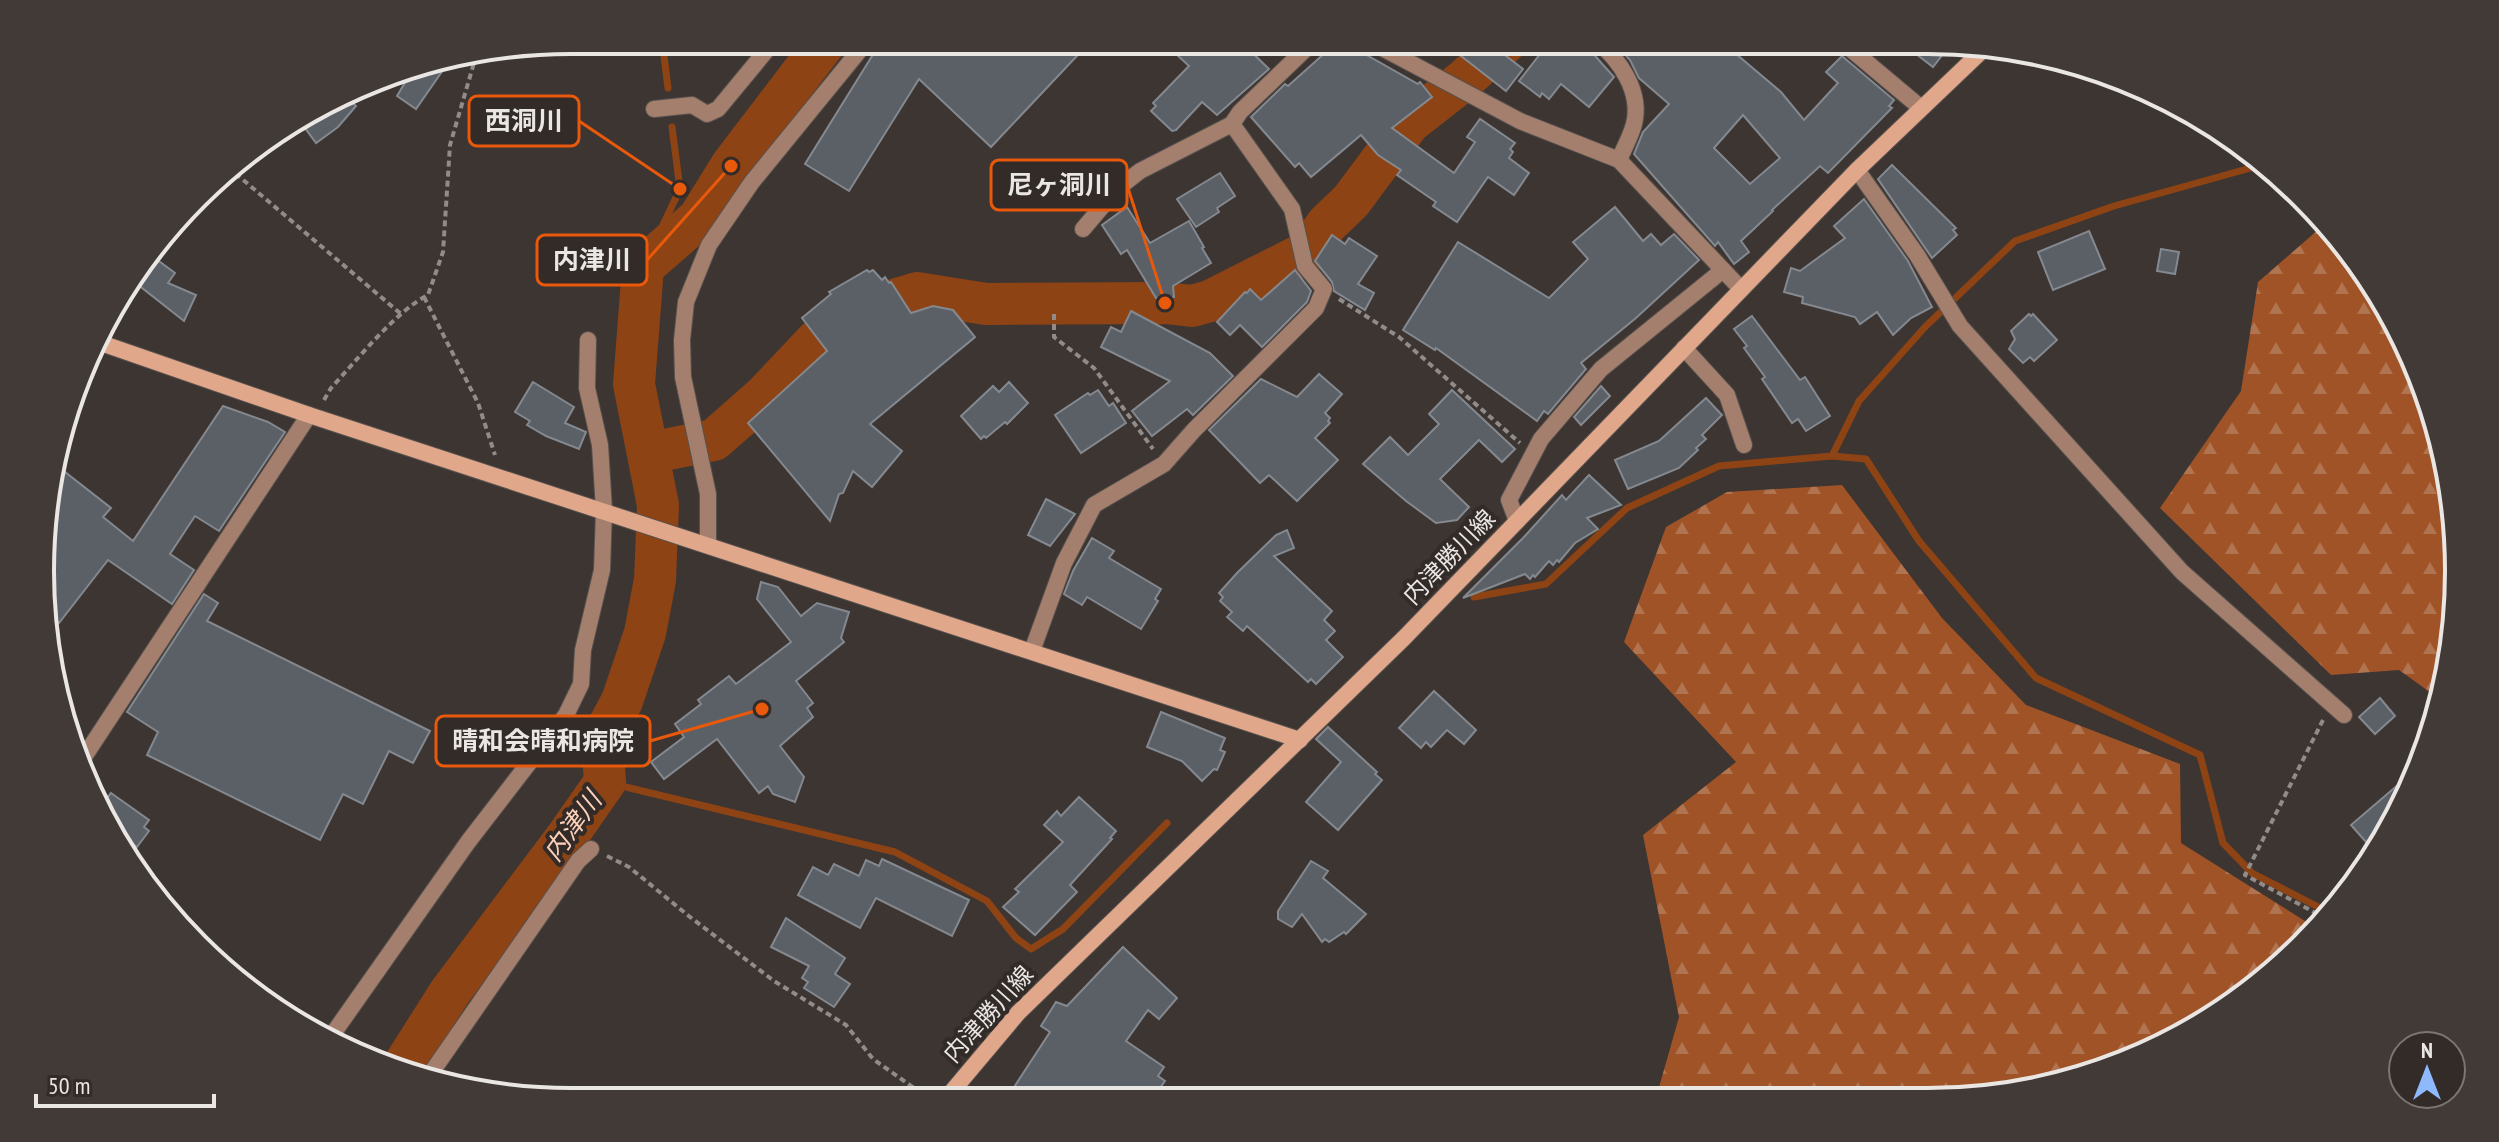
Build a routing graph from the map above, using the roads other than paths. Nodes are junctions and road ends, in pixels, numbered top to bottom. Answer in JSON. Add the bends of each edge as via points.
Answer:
{"nodes":[{"id":1,"x":763,"y":54,"type":"edge"},
{"id":2,"x":857,"y":54,"type":"edge"},
{"id":3,"x":1300,"y":54,"type":"edge"},
{"id":4,"x":1393,"y":54,"type":"edge"},
{"id":5,"x":1612,"y":54,"type":"edge"},
{"id":6,"x":1857,"y":54,"type":"edge"},
{"id":7,"x":1976,"y":56,"type":"edge"},
{"id":8,"x":1921,"y":108,"type":"junction"},
{"id":9,"x":654,"y":109,"type":"dead end"},
{"id":10,"x":1232,"y":124,"type":"junction"},
{"id":11,"x":1619,"y":160,"type":"junction"},
{"id":12,"x":1857,"y":170,"type":"junction"},
{"id":13,"x":1083,"y":229,"type":"dead end"},
{"id":14,"x":1723,"y":270,"type":"junction"},
{"id":15,"x":1741,"y":289,"type":"junction"},
{"id":16,"x":588,"y":340,"type":"dead end"},
{"id":17,"x":106,"y":345,"type":"edge"},
{"id":18,"x":1684,"y":348,"type":"junction"},
{"id":19,"x":312,"y":416,"type":"junction"},
{"id":20,"x":1744,"y":445,"type":"dead end"},
{"id":21,"x":604,"y":510,"type":"junction"},
{"id":22,"x":1517,"y":521,"type":"junction"},
{"id":23,"x":708,"y":544,"type":"junction"},
{"id":24,"x":1032,"y":651,"type":"junction"},
{"id":25,"x":2344,"y":715,"type":"dead end"},
{"id":26,"x":1300,"y":740,"type":"junction"},
{"id":27,"x":87,"y":753,"type":"edge"},
{"id":28,"x":591,"y":849,"type":"road end"},
{"id":29,"x":335,"y":1031,"type":"edge"},
{"id":30,"x":434,"y":1069,"type":"edge"},
{"id":31,"x":955,"y":1088,"type":"edge"}],
"edges":[{"from":1,"to":9,"type":"street","via":[[718,109],[707,114],[692,105]]},
{"from":2,"to":23,"type":"street","via":[[752,182],[709,245],[686,302],[683,377],[708,494]]},
{"from":3,"to":10,"type":"street"},
{"from":4,"to":11,"type":"street","via":[[1520,121]]},
{"from":5,"to":11,"type":"street","via":[[1636,99],[1635,124]]},
{"from":6,"to":8,"type":"street"},
{"from":7,"to":8,"type":"main road","name":"内津勝川線"},
{"from":8,"to":12,"type":"main road","name":"内津勝川線"},
{"from":10,"to":13,"type":"street","via":[[1140,171]]},
{"from":10,"to":24,"type":"street","via":[[1292,209],[1305,266],[1324,289],[1316,308],[1164,464],[1094,505],[1064,563]]},
{"from":11,"to":14,"type":"street"},
{"from":12,"to":15,"type":"main road","name":"内津勝川線"},
{"from":12,"to":25,"type":"street","via":[[1960,326],[2182,572]]},
{"from":14,"to":15,"type":"street"},
{"from":14,"to":22,"type":"street","via":[[1601,369],[1541,439],[1509,500]]},
{"from":15,"to":18,"type":"main road","name":"内津勝川線"},
{"from":16,"to":21,"type":"street","via":[[587,388],[600,445]]},
{"from":17,"to":19,"type":"main road"},
{"from":18,"to":20,"type":"street","via":[[1727,395]]},
{"from":18,"to":22,"type":"main road","name":"内津勝川線"},
{"from":19,"to":21,"type":"main road"},
{"from":19,"to":27,"type":"street"},
{"from":21,"to":23,"type":"main road"},
{"from":21,"to":29,"type":"street","via":[[602,570],[583,650],[581,684],[566,715],[468,842]]},
{"from":22,"to":26,"type":"main road","name":"内津勝川線"},
{"from":23,"to":24,"type":"main road"},
{"from":24,"to":26,"type":"main road"},
{"from":26,"to":31,"type":"main road","name":"内津勝川線","via":[[1018,1013]]},
{"from":28,"to":30,"type":"street"}]}
